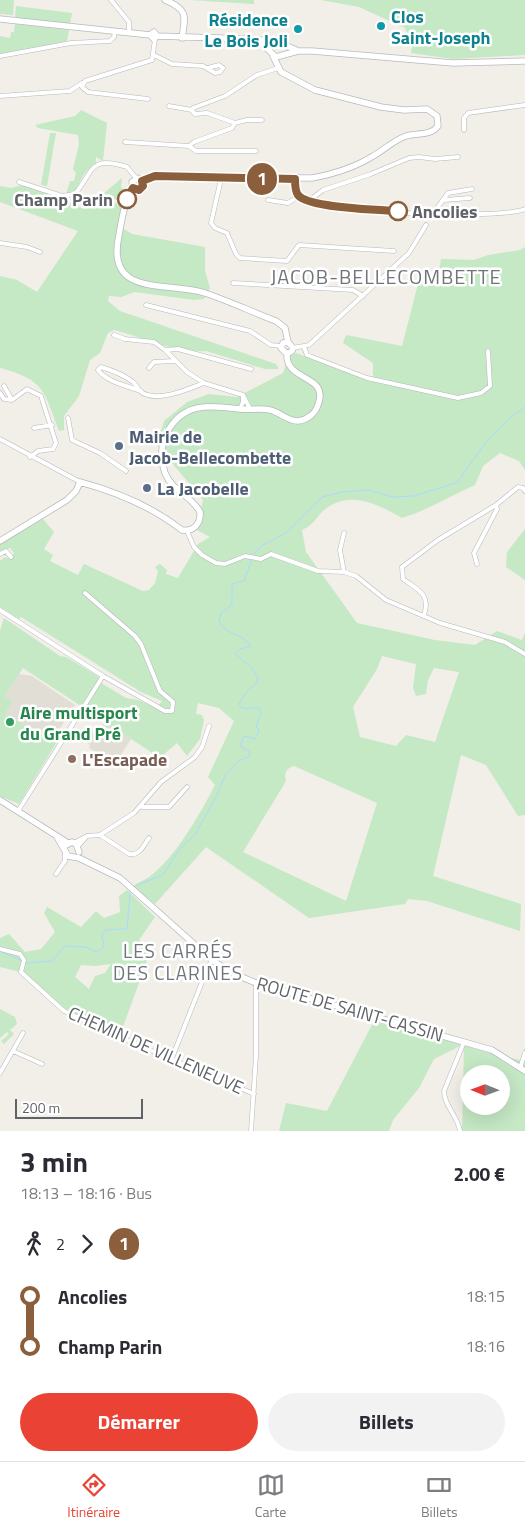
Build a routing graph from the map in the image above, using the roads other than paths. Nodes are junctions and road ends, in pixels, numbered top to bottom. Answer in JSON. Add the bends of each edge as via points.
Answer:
{"nodes":[{"id":1,"x":111,"y":0,"type":"edge"},
{"id":2,"x":166,"y":0,"type":"edge"},
{"id":3,"x":0,"y":19,"type":"edge"},
{"id":4,"x":115,"y":30,"type":"junction"},
{"id":5,"x":129,"y":32,"type":"junction"},
{"id":6,"x":154,"y":37,"type":"junction"},
{"id":7,"x":182,"y":38,"type":"junction"},
{"id":8,"x":259,"y":41,"type":"junction"},
{"id":9,"x":274,"y":43,"type":"junction"},
{"id":10,"x":283,"y":45,"type":"junction"},
{"id":11,"x":298,"y":51,"type":"junction"},
{"id":12,"x":272,"y":54,"type":"junction"},
{"id":13,"x":154,"y":55,"type":"junction"},
{"id":14,"x":282,"y":55,"type":"junction"},
{"id":15,"x":0,"y":56,"type":"edge"},
{"id":16,"x":525,"y":60,"type":"edge"},
{"id":17,"x":208,"y":68,"type":"dead end"},
{"id":18,"x":278,"y":68,"type":"junction"},
{"id":19,"x":85,"y":81,"type":"junction"},
{"id":20,"x":0,"y":96,"type":"edge"},
{"id":21,"x":148,"y":99,"type":"dead end"},
{"id":22,"x":525,"y":104,"type":"edge"},
{"id":23,"x":169,"y":106,"type":"dead end"},
{"id":24,"x":192,"y":110,"type":"junction"},
{"id":25,"x":262,"y":120,"type":"dead end"},
{"id":26,"x":235,"y":123,"type":"junction"},
{"id":27,"x":464,"y":130,"type":"dead end"},
{"id":28,"x":125,"y":142,"type":"dead end"},
{"id":29,"x":189,"y":146,"type":"junction"},
{"id":30,"x":256,"y":151,"type":"dead end"},
{"id":31,"x":458,"y":157,"type":"dead end"},
{"id":32,"x":136,"y":178,"type":"junction"},
{"id":33,"x":221,"y":179,"type":"junction"},
{"id":34,"x":295,"y":179,"type":"junction"},
{"id":35,"x":142,"y":181,"type":"junction"},
{"id":36,"x":18,"y":182,"type":"dead end"},
{"id":37,"x":133,"y":188,"type":"junction"},
{"id":38,"x":472,"y":190,"type":"dead end"},
{"id":39,"x":299,"y":196,"type":"junction"},
{"id":40,"x":470,"y":198,"type":"dead end"},
{"id":41,"x":268,"y":200,"type":"dead end"},
{"id":42,"x":310,"y":200,"type":"junction"},
{"id":43,"x":444,"y":200,"type":"junction"},
{"id":44,"x":525,"y":209,"type":"edge"},
{"id":45,"x":432,"y":215,"type":"junction"},
{"id":46,"x":426,"y":225,"type":"dead end"},
{"id":47,"x":0,"y":243,"type":"edge"},
{"id":48,"x":394,"y":251,"type":"dead end"},
{"id":49,"x":40,"y":252,"type":"dead end"},
{"id":50,"x":233,"y":283,"type":"dead end"},
{"id":51,"x":363,"y":296,"type":"junction"},
{"id":52,"x":146,"y":305,"type":"dead end"},
{"id":53,"x":114,"y":335,"type":"dead end"},
{"id":54,"x":288,"y":342,"type":"junction"},
{"id":55,"x":281,"y":346,"type":"junction"},
{"id":56,"x":304,"y":347,"type":"junction"},
{"id":57,"x":293,"y":348,"type":"junction"},
{"id":58,"x":165,"y":350,"type":"junction"},
{"id":59,"x":488,"y":351,"type":"dead end"},
{"id":60,"x":287,"y":354,"type":"junction"},
{"id":61,"x":174,"y":361,"type":"junction"},
{"id":62,"x":149,"y":368,"type":"dead end"},
{"id":63,"x":250,"y":369,"type":"dead end"},
{"id":64,"x":204,"y":383,"type":"junction"},
{"id":65,"x":4,"y":386,"type":"dead end"},
{"id":66,"x":140,"y":391,"type":"junction"},
{"id":67,"x":0,"y":393,"type":"edge"},
{"id":68,"x":243,"y":395,"type":"junction"},
{"id":69,"x":12,"y":400,"type":"junction"},
{"id":70,"x":240,"y":409,"type":"junction"},
{"id":71,"x":250,"y":409,"type":"junction"},
{"id":72,"x":68,"y":418,"type":"dead end"},
{"id":73,"x":52,"y":425,"type":"junction"},
{"id":74,"x":34,"y":428,"type":"dead end"},
{"id":75,"x":0,"y":439,"type":"edge"},
{"id":76,"x":30,"y":457,"type":"junction"},
{"id":77,"x":126,"y":471,"type":"dead end"},
{"id":78,"x":80,"y":482,"type":"junction"},
{"id":79,"x":525,"y":491,"type":"edge"},
{"id":80,"x":496,"y":505,"type":"junction"},
{"id":81,"x":187,"y":531,"type":"junction"},
{"id":82,"x":344,"y":533,"type":"dead end"},
{"id":83,"x":0,"y":541,"type":"edge"},
{"id":84,"x":0,"y":554,"type":"edge"},
{"id":85,"x":12,"y":557,"type":"dead end"},
{"id":86,"x":477,"y":564,"type":"dead end"},
{"id":87,"x":344,"y":572,"type":"junction"},
{"id":88,"x":85,"y":593,"type":"dead end"},
{"id":89,"x":0,"y":610,"type":"edge"},
{"id":90,"x":424,"y":615,"type":"junction"},
{"id":91,"x":525,"y":654,"type":"edge"},
{"id":92,"x":103,"y":676,"type":"junction"},
{"id":93,"x":209,"y":726,"type":"dead end"},
{"id":94,"x":187,"y":787,"type":"dead end"},
{"id":95,"x":0,"y":800,"type":"edge"},
{"id":96,"x":0,"y":804,"type":"edge"},
{"id":97,"x":10,"y":806,"type":"junction"},
{"id":98,"x":142,"y":807,"type":"junction"},
{"id":99,"x":18,"y":810,"type":"junction"},
{"id":100,"x":100,"y":835,"type":"junction"},
{"id":101,"x":57,"y":837,"type":"junction"},
{"id":102,"x":149,"y":838,"type":"dead end"},
{"id":103,"x":74,"y":850,"type":"junction"},
{"id":104,"x":65,"y":851,"type":"junction"},
{"id":105,"x":64,"y":861,"type":"junction"},
{"id":106,"x":56,"y":874,"type":"dead end"},
{"id":107,"x":0,"y":949,"type":"edge"},
{"id":108,"x":212,"y":960,"type":"junction"},
{"id":109,"x":256,"y":983,"type":"junction"},
{"id":110,"x":23,"y":1033,"type":"dead end"},
{"id":111,"x":464,"y":1042,"type":"junction"},
{"id":112,"x":13,"y":1051,"type":"junction"},
{"id":113,"x":525,"y":1053,"type":"edge"},
{"id":114,"x":172,"y":1058,"type":"junction"},
{"id":115,"x":42,"y":1064,"type":"dead end"},
{"id":116,"x":523,"y":1069,"type":"edge"},
{"id":117,"x":0,"y":1073,"type":"edge"},
{"id":118,"x":254,"y":1094,"type":"junction"},
{"id":119,"x":250,"y":1131,"type":"edge"},
{"id":120,"x":460,"y":1131,"type":"edge"}],
"edges":[{"from":1,"to":5,"type":"street","via":[[129,22]]},
{"from":2,"to":7,"type":"street","via":[[184,13],[186,22]]},
{"from":3,"to":4,"type":"street"},
{"from":4,"to":5,"type":"street"},
{"from":4,"to":15,"type":"street","via":[[110,41],[71,43]]},
{"from":5,"to":6,"type":"street"},
{"from":6,"to":7,"type":"street"},
{"from":6,"to":13,"type":"street"},
{"from":7,"to":8,"type":"street"},
{"from":8,"to":9,"type":"street"},
{"from":8,"to":12,"type":"street"},
{"from":9,"to":10,"type":"street"},
{"from":9,"to":12,"type":"street"},
{"from":10,"to":11,"type":"street"},
{"from":10,"to":14,"type":"street"},
{"from":11,"to":14,"type":"street"},
{"from":11,"to":16,"type":"street","via":[[453,63]]},
{"from":12,"to":14,"type":"street"},
{"from":12,"to":18,"type":"street"},
{"from":13,"to":17,"type":"street","via":[[172,64]]},
{"from":13,"to":19,"type":"street","via":[[149,62]]},
{"from":14,"to":18,"type":"street"},
{"from":18,"to":24,"type":"street","via":[[257,74],[225,96]]},
{"from":18,"to":34,"type":"street","via":[[283,74],[329,94],[381,107],[427,109],[434,112],[438,121],[438,126],[431,132],[405,136],[359,164],[332,174]]},
{"from":19,"to":20,"type":"street","via":[[70,91]]},
{"from":19,"to":21,"type":"street","via":[[82,87],[88,92]]},
{"from":22,"to":27,"type":"street","via":[[468,113],[464,118]]},
{"from":23,"to":24,"type":"street"},
{"from":24,"to":26,"type":"street","via":[[195,114],[207,113]]},
{"from":25,"to":26,"type":"street"},
{"from":26,"to":29,"type":"street","via":[[232,128]]},
{"from":28,"to":29,"type":"street"},
{"from":29,"to":30,"type":"street","via":[[196,151]]},
{"from":31,"to":42,"type":"street","via":[[435,160],[419,156],[409,158],[329,187]]},
{"from":32,"to":35,"type":"street"},
{"from":32,"to":36,"type":"street","via":[[127,167],[97,164],[75,194],[67,197]]},
{"from":32,"to":37,"type":"street","via":[[132,182]]},
{"from":33,"to":34,"type":"street"},
{"from":33,"to":35,"type":"street","via":[[155,176]]},
{"from":33,"to":48,"type":"street","via":[[211,222],[228,233],[240,258],[287,261],[299,245]]},
{"from":34,"to":39,"type":"street"},
{"from":35,"to":37,"type":"street","via":[[141,189]]},
{"from":37,"to":54,"type":"street","via":[[127,199],[116,248],[117,262],[125,276],[136,282],[206,294],[276,321],[286,328]]},
{"from":38,"to":43,"type":"street","via":[[453,191]]},
{"from":39,"to":41,"type":"street","via":[[288,203]]},
{"from":39,"to":42,"type":"street"},
{"from":40,"to":43,"type":"street"},
{"from":42,"to":45,"type":"street","via":[[346,208]]},
{"from":43,"to":45,"type":"street"},
{"from":44,"to":45,"type":"street","via":[[510,213]]},
{"from":46,"to":51,"type":"street","via":[[409,254]]},
{"from":47,"to":49,"type":"street"},
{"from":50,"to":51,"type":"street","via":[[353,290]]},
{"from":51,"to":56,"type":"street"},
{"from":52,"to":55,"type":"street","via":[[250,332],[271,345]]},
{"from":53,"to":58,"type":"street","via":[[154,342]]},
{"from":54,"to":55,"type":"street"},
{"from":54,"to":57,"type":"street"},
{"from":55,"to":60,"type":"street"},
{"from":56,"to":57,"type":"street"},
{"from":56,"to":59,"type":"street","via":[[307,355],[367,378],[458,398],[481,393],[490,386]]},
{"from":57,"to":60,"type":"street"},
{"from":58,"to":61,"type":"street"},
{"from":58,"to":63,"type":"street","via":[[178,349]]},
{"from":60,"to":71,"type":"street","via":[[286,361],[292,371],[318,387],[319,402],[315,411],[308,418],[295,421],[271,410]]},
{"from":61,"to":62,"type":"street","via":[[154,362]]},
{"from":61,"to":64,"type":"street"},
{"from":64,"to":66,"type":"street","via":[[168,395],[149,395]]},
{"from":64,"to":68,"type":"street"},
{"from":65,"to":69,"type":"street"},
{"from":66,"to":66,"type":"street","via":[[134,382],[101,367],[98,370],[118,383]]},
{"from":67,"to":69,"type":"street","via":[[4,399]]},
{"from":68,"to":70,"type":"street"},
{"from":68,"to":71,"type":"street"},
{"from":69,"to":73,"type":"street","via":[[27,389],[35,391],[41,396]]},
{"from":70,"to":71,"type":"street"},
{"from":70,"to":81,"type":"street","via":[[214,405],[196,407],[179,417],[166,434],[162,458],[168,479],[200,512],[199,522]]},
{"from":72,"to":77,"type":"street","via":[[72,440]]},
{"from":73,"to":74,"type":"street"},
{"from":73,"to":76,"type":"street","via":[[56,443],[53,449],[38,451]]},
{"from":75,"to":76,"type":"street"},
{"from":76,"to":78,"type":"street"},
{"from":78,"to":81,"type":"street","via":[[120,493]]},
{"from":78,"to":83,"type":"street","via":[[67,500]]},
{"from":79,"to":80,"type":"street","via":[[518,487]]},
{"from":80,"to":86,"type":"street","via":[[498,509],[474,553]]},
{"from":80,"to":90,"type":"street","via":[[438,540],[402,567],[403,579],[426,595]]},
{"from":81,"to":87,"type":"street","via":[[194,547],[210,561],[225,564],[250,556],[258,558],[271,554],[318,571]]},
{"from":82,"to":87,"type":"street","via":[[340,550]]},
{"from":84,"to":85,"type":"street","via":[[6,551]]},
{"from":87,"to":90,"type":"street","via":[[356,576],[386,600]]},
{"from":88,"to":92,"type":"street","via":[[135,636],[160,691],[173,702],[173,708],[165,711]]},
{"from":89,"to":92,"type":"street"},
{"from":90,"to":91,"type":"street","via":[[440,623],[505,642]]},
{"from":92,"to":99,"type":"street"},
{"from":93,"to":98,"type":"street","via":[[195,757],[161,782]]},
{"from":94,"to":98,"type":"street","via":[[169,807]]},
{"from":95,"to":97,"type":"street","name":"ROUTE DE SAINT-CASSIN"},
{"from":96,"to":97,"type":"street","name":"ROUTE DE SAINT-CASSIN"},
{"from":97,"to":99,"type":"street","name":"ROUTE DE SAINT-CASSIN"},
{"from":98,"to":100,"type":"street"},
{"from":99,"to":101,"type":"street","name":"ROUTE DE SAINT-CASSIN"},
{"from":100,"to":102,"type":"street","via":[[134,855]]},
{"from":100,"to":103,"type":"street","via":[[87,836]]},
{"from":101,"to":103,"type":"street","name":"ROUTE DE SAINT-CASSIN"},
{"from":101,"to":104,"type":"street","name":"ROUTE DE SAINT-CASSIN"},
{"from":103,"to":104,"type":"street"},
{"from":103,"to":104,"type":"street"},
{"from":103,"to":105,"type":"street"},
{"from":103,"to":108,"type":"street","name":"ROUTE DE SAINT-CASSIN","via":[[88,862],[120,878]]},
{"from":104,"to":105,"type":"street"},
{"from":105,"to":106,"type":"street"},
{"from":107,"to":114,"type":"street","name":"CHEMIN DE VILLENEUVE","via":[[20,954],[21,972],[64,1011]]},
{"from":108,"to":109,"type":"street","name":"ROUTE DE SAINT-CASSIN"},
{"from":108,"to":114,"type":"street"},
{"from":109,"to":111,"type":"street","name":"ROUTE DE SAINT-CASSIN"},
{"from":109,"to":118,"type":"street"},
{"from":110,"to":112,"type":"street"},
{"from":111,"to":116,"type":"street","name":"ROUTE DE SAINT-CASSIN","via":[[497,1052]]},
{"from":111,"to":120,"type":"street","via":[[444,1091],[444,1099],[459,1123]]},
{"from":112,"to":115,"type":"street"},
{"from":112,"to":117,"type":"street"},
{"from":113,"to":116,"type":"street"},
{"from":114,"to":118,"type":"street","name":"CHEMIN DE VILLENEUVE"},
{"from":118,"to":119,"type":"street"}]}
